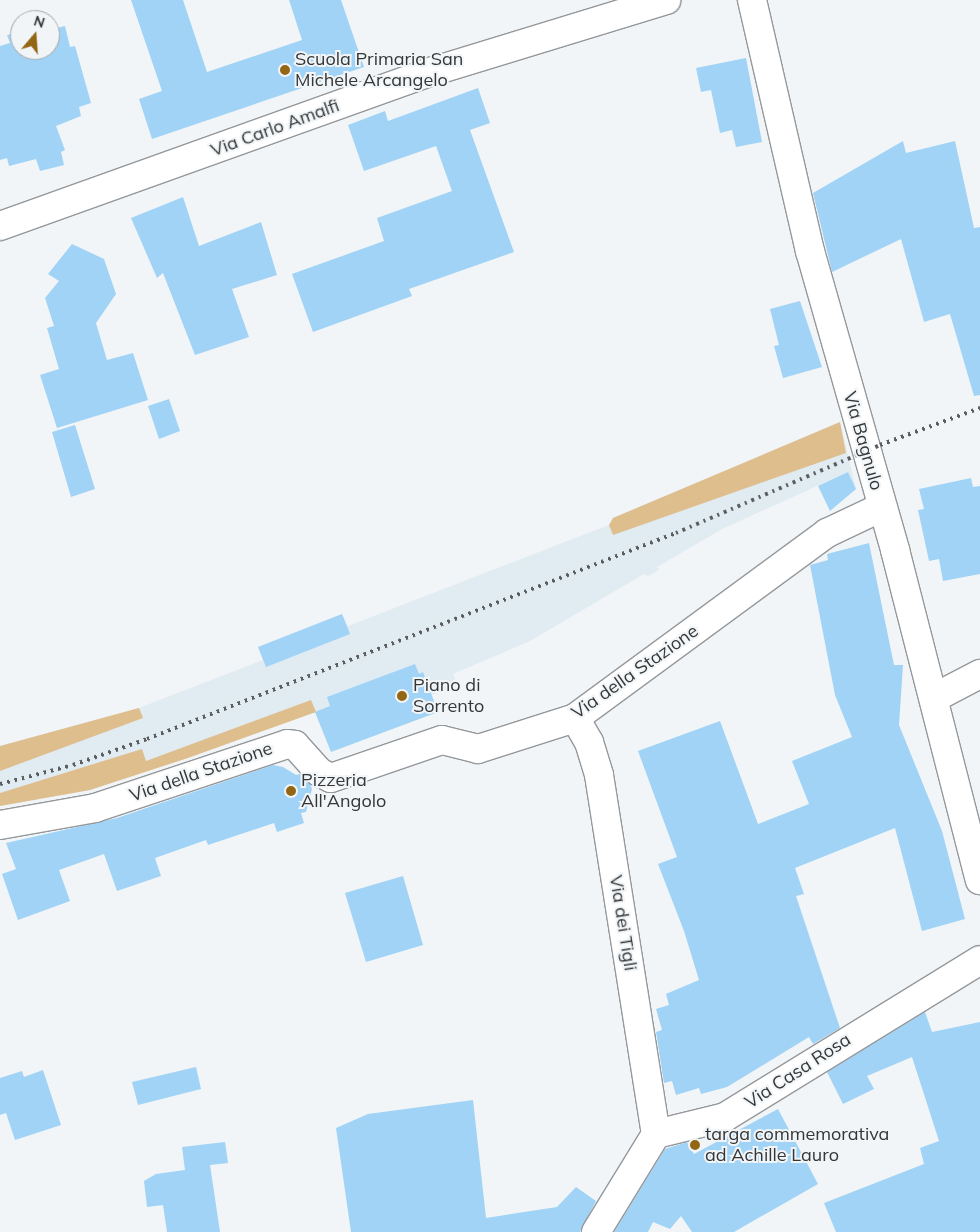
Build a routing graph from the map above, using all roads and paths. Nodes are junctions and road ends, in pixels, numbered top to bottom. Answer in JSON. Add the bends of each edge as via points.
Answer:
{"nodes":[{"id":1,"x":666,"y":0,"type":"edge"},
{"id":2,"x":752,"y":0,"type":"edge"},
{"id":3,"x":0,"y":226,"type":"edge"},
{"id":4,"x":882,"y":507,"type":"junction"},
{"id":5,"x":980,"y":674,"type":"edge"},
{"id":6,"x":934,"y":698,"type":"junction"},
{"id":7,"x":575,"y":718,"type":"junction"},
{"id":8,"x":0,"y":825,"type":"edge"},
{"id":9,"x":978,"y":862,"type":"edge"},
{"id":10,"x":980,"y":960,"type":"edge"},
{"id":11,"x":656,"y":1134,"type":"junction"},
{"id":12,"x":596,"y":1232,"type":"edge"}],
"edges":[{"from":1,"to":3,"type":"street","name":"Via Carlo Amalfi","via":[[434,71]]},
{"from":2,"to":4,"type":"street","name":"Via Bagnulo","via":[[810,251]]},
{"from":4,"to":6,"type":"street","name":"Via Bagnulo"},
{"from":4,"to":7,"type":"street","name":"Via della Stazione","via":[[827,532]]},
{"from":5,"to":6,"type":"street"},
{"from":6,"to":9,"type":"street","name":"Via Bagnulo"},
{"from":7,"to":8,"type":"street","name":"Via della Stazione","via":[[478,749],[442,740],[331,778],[319,772],[295,745],[287,744],[95,808]]},
{"from":7,"to":11,"type":"street","name":"Via dei Tigli","via":[[589,742],[599,775]]},
{"from":10,"to":11,"type":"street","name":"Via Casa Rosa","via":[[725,1117]]},
{"from":11,"to":12,"type":"street"}]}
